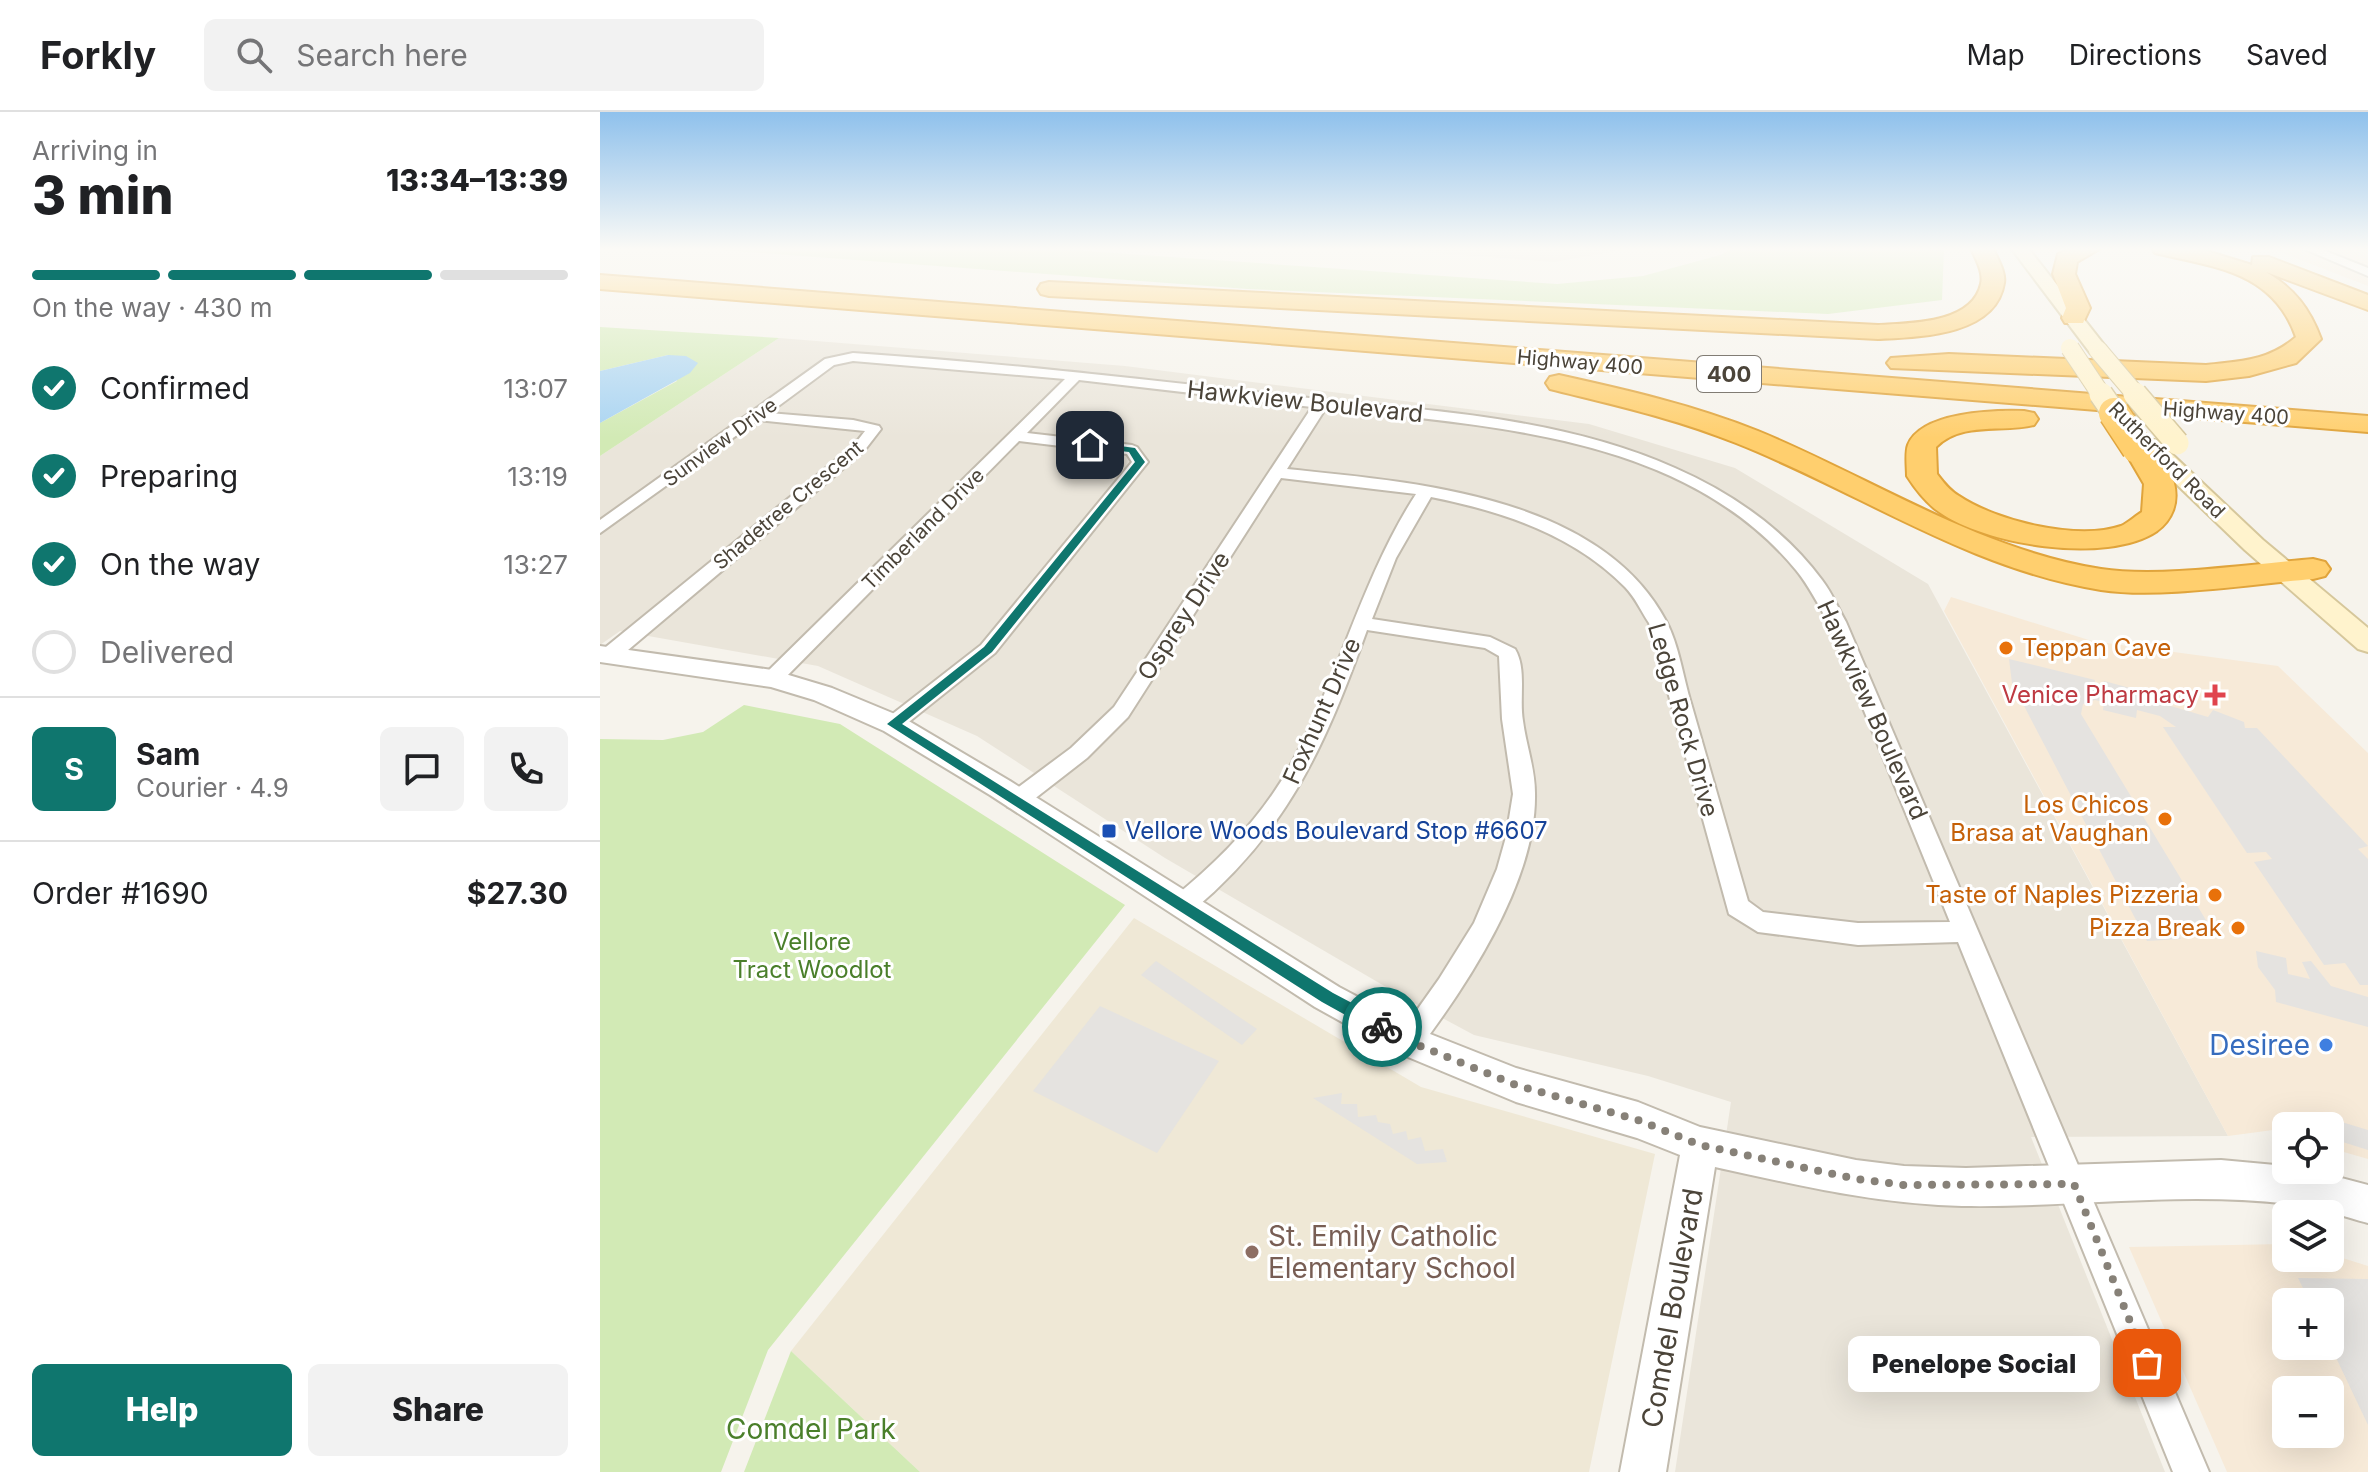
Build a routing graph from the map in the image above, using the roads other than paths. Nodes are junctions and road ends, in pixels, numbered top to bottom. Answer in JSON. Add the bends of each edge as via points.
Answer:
{"nodes":[{"id":1,"x":981,"y":311,"type":"edge"},
{"id":2,"x":1224,"y":311,"type":"edge"},
{"id":3,"x":1457,"y":311,"type":"edge"},
{"id":4,"x":1972,"y":311,"type":"edge"},
{"id":5,"x":2058,"y":311,"type":"edge"},
{"id":6,"x":2075,"y":311,"type":"edge"},
{"id":7,"x":2299,"y":311,"type":"edge"},
{"id":8,"x":1091,"y":320,"type":"junction"},
{"id":9,"x":2065,"y":323,"type":"junction"},
{"id":10,"x":841,"y":358,"type":"joint"},
{"id":11,"x":1881,"y":363,"type":"junction"},
{"id":12,"x":1074,"y":378,"type":"junction"},
{"id":13,"x":1321,"y":404,"type":"junction"},
{"id":14,"x":2368,"y":404,"type":"edge"},
{"id":15,"x":2114,"y":413,"type":"joint"},
{"id":16,"x":757,"y":416,"type":"junction"},
{"id":17,"x":2368,"y":425,"type":"edge"},
{"id":18,"x":1016,"y":436,"type":"junction"},
{"id":19,"x":2143,"y":447,"type":"junction"},
{"id":20,"x":1278,"y":473,"type":"junction"},
{"id":21,"x":1425,"y":493,"type":"junction"},
{"id":22,"x":600,"y":528,"type":"edge"},
{"id":23,"x":2300,"y":571,"type":"junction"},
{"id":24,"x":2368,"y":615,"type":"edge"},
{"id":25,"x":1361,"y":623,"type":"junction"},
{"id":26,"x":2368,"y":643,"type":"edge"},
{"id":27,"x":604,"y":655,"type":"edge"},
{"id":28,"x":772,"y":679,"type":"junction"},
{"id":29,"x":893,"y":724,"type":"junction"},
{"id":30,"x":1016,"y":801,"type":"junction"},
{"id":31,"x":1182,"y":905,"type":"junction"},
{"id":32,"x":1966,"y":931,"type":"junction"},
{"id":33,"x":1408,"y":1041,"type":"junction"},
{"id":34,"x":1700,"y":1145,"type":"junction"},
{"id":35,"x":2074,"y":1184,"type":"junction"},
{"id":36,"x":2368,"y":1204,"type":"edge"},
{"id":37,"x":1643,"y":1472,"type":"edge"},
{"id":38,"x":2191,"y":1472,"type":"edge"}],
"edges":[{"from":1,"to":8,"type":"highway","name":"Highway 400","number":"400"},
{"from":2,"to":11,"type":"highway","name":"Highway 400","number":"400"},
{"from":3,"to":4,"type":"highway","via":[[1892,332],[1942,325]]},
{"from":5,"to":9,"type":"main road","name":"Rutherford Road"},
{"from":6,"to":9,"type":"highway"},
{"from":7,"to":11,"type":"highway","via":[[2309,339],[2287,358],[2249,368],[2206,373]]},
{"from":8,"to":17,"type":"highway","name":"Highway 400","number":"400"},
{"from":8,"to":23,"type":"highway","via":[[1123,331],[1558,383],[1646,402],[1747,437],[1998,551],[2103,580]]},
{"from":9,"to":15,"type":"main road","name":"Rutherford Road","bridge":true,"via":[[2070,348]]},
{"from":9,"to":23,"type":"main road","name":"Rutherford Road","bridge":true,"via":[[2098,350],[2177,443]]},
{"from":10,"to":12,"type":"street","name":"Hawkview Boulevard"},
{"from":10,"to":16,"type":"street","name":"Sunview Drive"},
{"from":11,"to":14,"type":"highway","name":"Highway 400","number":"400"},
{"from":12,"to":13,"type":"street","name":"Hawkview Boulevard"},
{"from":12,"to":18,"type":"street","name":"Timberland Drive"},
{"from":13,"to":20,"type":"street","name":"Osprey Drive"},
{"from":13,"to":32,"type":"street","name":"Hawkview Boulevard","via":[[1584,441],[1678,476],[1765,532],[1816,584],[1837,622]]},
{"from":15,"to":19,"type":"highway","bridge":true},
{"from":16,"to":22,"type":"street","name":"Sunview Drive"},
{"from":16,"to":27,"type":"street","name":"Shadetree Crescent","via":[[874,429],[859,448]]},
{"from":17,"to":19,"type":"highway","via":[[2256,429],[1980,421],[1936,433],[1918,457],[1922,476],[1961,511],[2029,535],[2102,540],[2143,528],[2161,506],[2159,485]]},
{"from":18,"to":28,"type":"street","name":"Timberland Drive"},
{"from":18,"to":29,"type":"street","via":[[1132,450],[1140,462],[988,649]]},
{"from":19,"to":23,"type":"main road","name":"Rutherford Road"},
{"from":20,"to":21,"type":"street","name":"Ledge Rock Drive"},
{"from":20,"to":30,"type":"street","name":"Osprey Drive","via":[[1121,712],[1079,753]]},
{"from":21,"to":25,"type":"street","name":"Foxhunt Drive","via":[[1400,532]]},
{"from":21,"to":32,"type":"street","name":"Ledge Rock Drive","via":[[1463,498],[1530,519],[1593,551],[1631,583],[1658,623],[1669,655],[1738,907],[1758,922],[1828,931]]},
{"from":23,"to":24,"type":"main road","name":"Rutherford Road"},
{"from":23,"to":26,"type":"main road","name":"Rutherford Road"},
{"from":25,"to":31,"type":"street","name":"Foxhunt Drive","via":[[1288,790],[1206,886]]},
{"from":25,"to":33,"type":"street","via":[[1490,643],[1508,653],[1512,665],[1509,689],[1524,801],[1502,891],[1480,938]]},
{"from":27,"to":28,"type":"street"},
{"from":28,"to":29,"type":"street","via":[[844,701]]},
{"from":29,"to":30,"type":"street"},
{"from":30,"to":31,"type":"street"},
{"from":31,"to":33,"type":"street","via":[[1327,997]]},
{"from":32,"to":35,"type":"street","name":"Hawkview Boulevard"},
{"from":33,"to":34,"type":"street","via":[[1516,1085],[1638,1120]]},
{"from":34,"to":35,"type":"street","via":[[1904,1185]]},
{"from":34,"to":37,"type":"street","name":"Comdel Boulevard"},
{"from":35,"to":36,"type":"street","via":[[2221,1179],[2300,1186]]},
{"from":35,"to":38,"type":"street","name":"Hawkview Boulevard"}]}
